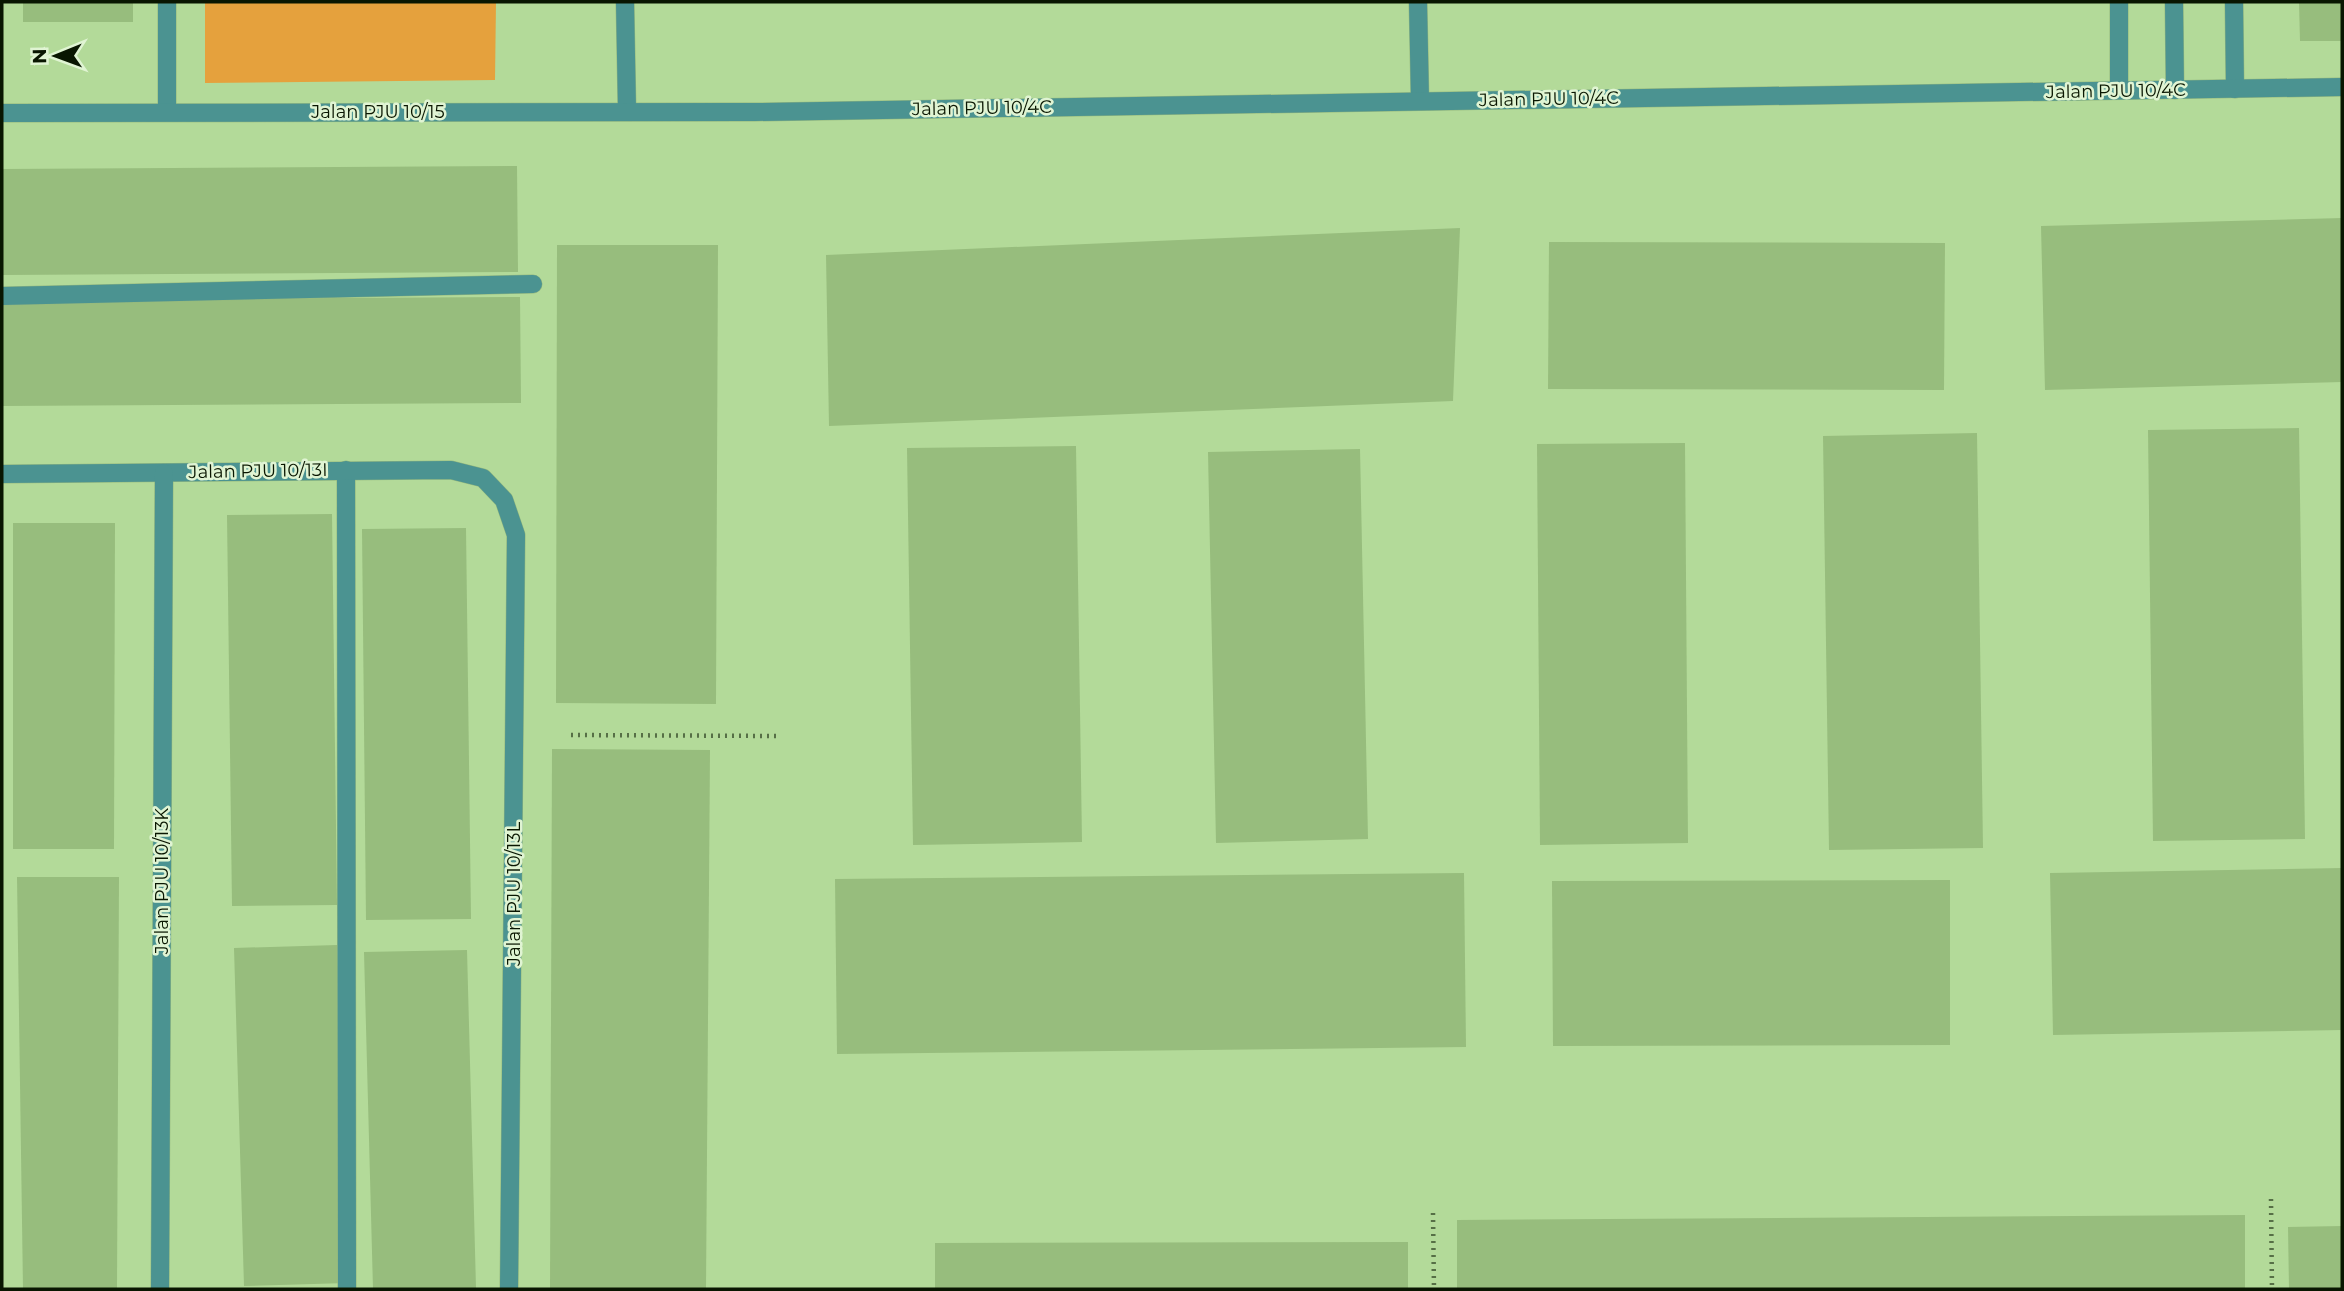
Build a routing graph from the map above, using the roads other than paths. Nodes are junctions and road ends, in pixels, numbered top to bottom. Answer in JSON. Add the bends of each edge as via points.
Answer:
{"nodes":[{"id":1,"x":167,"y":2,"type":"edge"},
{"id":2,"x":625,"y":2,"type":"edge"},
{"id":3,"x":1418,"y":2,"type":"edge"},
{"id":4,"x":2119,"y":2,"type":"edge"},
{"id":5,"x":2174,"y":2,"type":"edge"},
{"id":6,"x":2234,"y":2,"type":"edge"},
{"id":7,"x":2342,"y":87,"type":"edge"},
{"id":8,"x":2235,"y":89,"type":"junction"},
{"id":9,"x":2119,"y":90,"type":"junction"},
{"id":10,"x":2175,"y":90,"type":"junction"},
{"id":11,"x":1420,"y":101,"type":"junction"},
{"id":12,"x":627,"y":110,"type":"junction"},
{"id":13,"x":167,"y":112,"type":"junction"},
{"id":14,"x":755,"y":112,"type":"joint"},
{"id":15,"x":2,"y":113,"type":"edge"},
{"id":16,"x":533,"y":284,"type":"dead end"},
{"id":17,"x":2,"y":296,"type":"edge"},
{"id":18,"x":346,"y":470,"type":"junction"},
{"id":19,"x":164,"y":473,"type":"junction"},
{"id":20,"x":2,"y":474,"type":"edge"},
{"id":21,"x":504,"y":500,"type":"joint"},
{"id":22,"x":160,"y":1289,"type":"edge"},
{"id":23,"x":347,"y":1289,"type":"edge"},
{"id":24,"x":509,"y":1289,"type":"edge"}],
"edges":[{"from":1,"to":13,"type":"street"},
{"from":2,"to":12,"type":"street"},
{"from":3,"to":11,"type":"street"},
{"from":4,"to":9,"type":"street"},
{"from":5,"to":10,"type":"street"},
{"from":6,"to":8,"type":"street"},
{"from":7,"to":8,"type":"street","name":"Jalan PJU 10/4C"},
{"from":8,"to":10,"type":"street","name":"Jalan PJU 10/4C"},
{"from":9,"to":10,"type":"street","name":"Jalan PJU 10/4C"},
{"from":9,"to":11,"type":"street","name":"Jalan PJU 10/4C"},
{"from":11,"to":14,"type":"street","name":"Jalan PJU 10/4C"},
{"from":12,"to":13,"type":"street","name":"Jalan PJU 10/15"},
{"from":12,"to":14,"type":"street","name":"Jalan PJU 10/15"},
{"from":13,"to":15,"type":"street","name":"Jalan PJU 10/15"},
{"from":16,"to":17,"type":"street"},
{"from":18,"to":19,"type":"street","name":"Jalan PJU 10/13I"},
{"from":18,"to":21,"type":"street","name":"Jalan PJU 10/13I","via":[[451,470],[483,478]]},
{"from":18,"to":23,"type":"street"},
{"from":19,"to":20,"type":"street","name":"Jalan PJU 10/13I"},
{"from":19,"to":22,"type":"street","name":"Jalan PJU 10/13K"},
{"from":21,"to":24,"type":"street","name":"Jalan PJU 10/13L","via":[[516,535]]}]}
